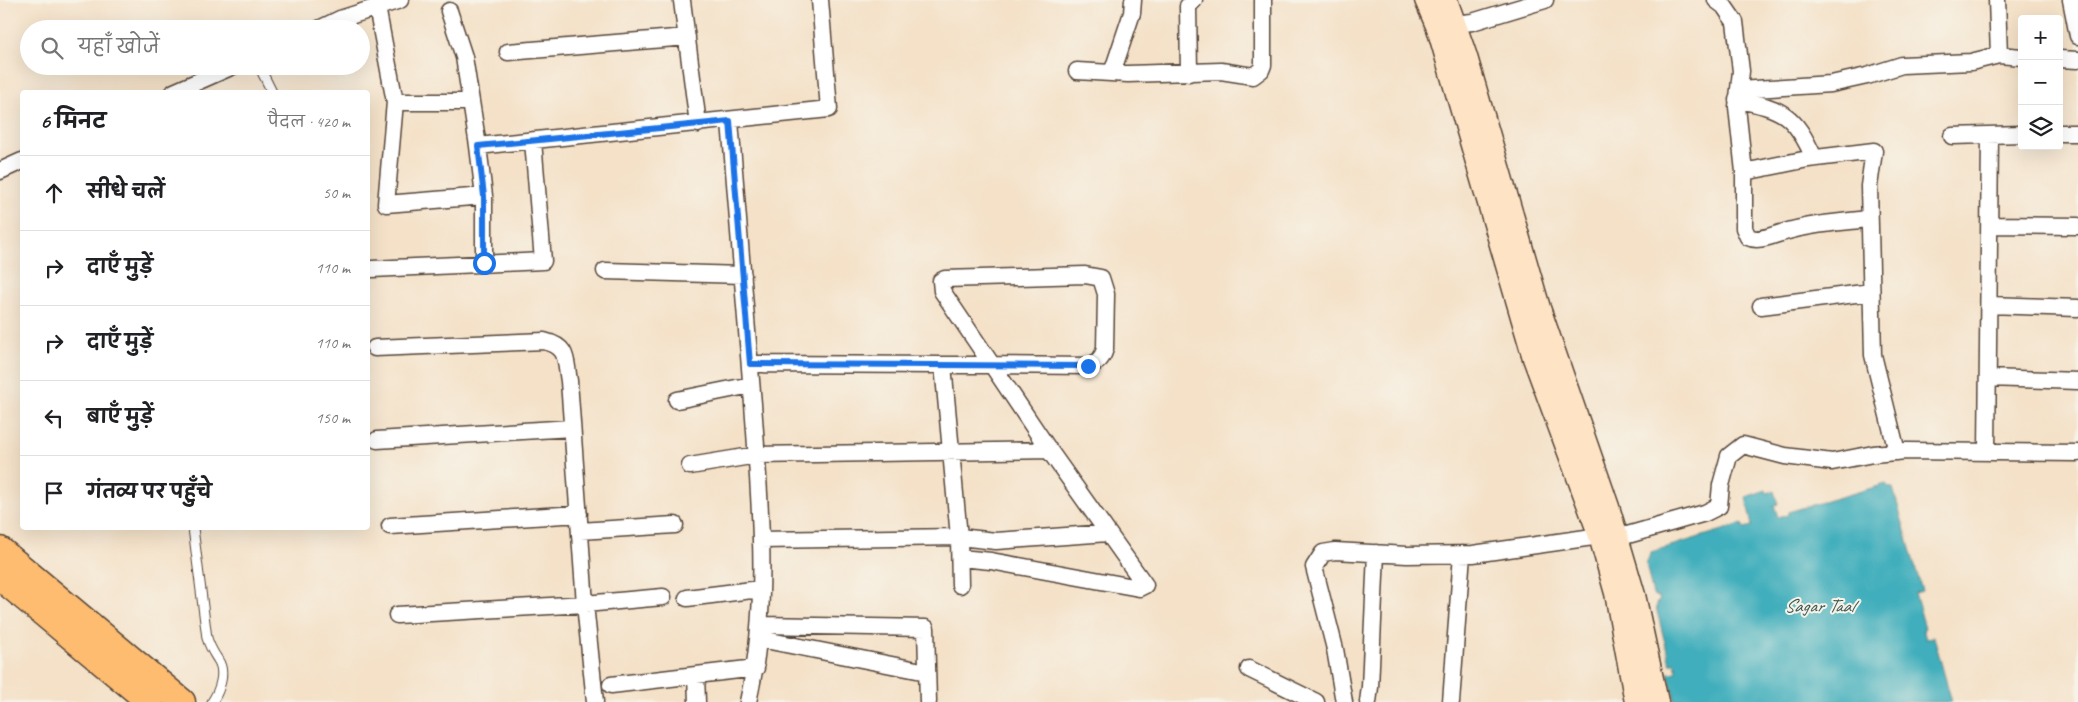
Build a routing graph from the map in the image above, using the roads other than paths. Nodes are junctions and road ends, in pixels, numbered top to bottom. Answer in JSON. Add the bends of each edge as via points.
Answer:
{"nodes":[{"id":1,"x":400,"y":0,"type":"edge"},
{"id":2,"x":820,"y":0,"type":"edge"},
{"id":3,"x":1133,"y":0,"type":"edge"},
{"id":4,"x":1194,"y":0,"type":"edge"},
{"id":5,"x":1263,"y":0,"type":"edge"},
{"id":6,"x":1426,"y":0,"type":"edge"},
{"id":7,"x":1446,"y":0,"type":"edge"},
{"id":8,"x":1545,"y":0,"type":"edge"},
{"id":9,"x":1997,"y":0,"type":"edge"},
{"id":10,"x":2071,"y":0,"type":"edge"},
{"id":11,"x":682,"y":1,"type":"edge"},
{"id":12,"x":1723,"y":2,"type":"edge"},
{"id":13,"x":377,"y":8,"type":"junction"},
{"id":14,"x":450,"y":11,"type":"dead end"},
{"id":15,"x":338,"y":20,"type":"edge"},
{"id":16,"x":1454,"y":24,"type":"junction"},
{"id":17,"x":2078,"y":36,"type":"edge"},
{"id":18,"x":687,"y":37,"type":"junction"},
{"id":19,"x":508,"y":52,"type":"dead end"},
{"id":20,"x":1999,"y":55,"type":"junction"},
{"id":21,"x":2018,"y":57,"type":"edge"},
{"id":22,"x":2063,"y":59,"type":"edge"},
{"id":23,"x":2078,"y":60,"type":"edge"},
{"id":24,"x":1077,"y":71,"type":"dead end"},
{"id":25,"x":1112,"y":73,"type":"junction"},
{"id":26,"x":1189,"y":73,"type":"junction"},
{"id":27,"x":213,"y":75,"type":"edge"},
{"id":28,"x":264,"y":75,"type":"edge"},
{"id":29,"x":179,"y":90,"type":"edge"},
{"id":30,"x":271,"y":90,"type":"edge"},
{"id":31,"x":1738,"y":95,"type":"junction"},
{"id":32,"x":395,"y":102,"type":"junction"},
{"id":33,"x":470,"y":102,"type":"junction"},
{"id":34,"x":730,"y":121,"type":"junction"},
{"id":35,"x":698,"y":124,"type":"junction"},
{"id":36,"x":2063,"y":133,"type":"edge"},
{"id":37,"x":2078,"y":133,"type":"edge"},
{"id":38,"x":2018,"y":134,"type":"edge"},
{"id":39,"x":1990,"y":135,"type":"junction"},
{"id":40,"x":1952,"y":136,"type":"dead end"},
{"id":41,"x":533,"y":141,"type":"junction"},
{"id":42,"x":478,"y":146,"type":"junction"},
{"id":43,"x":1814,"y":158,"type":"junction"},
{"id":44,"x":20,"y":162,"type":"edge"},
{"id":45,"x":0,"y":171,"type":"edge"},
{"id":46,"x":1744,"y":172,"type":"junction"},
{"id":47,"x":484,"y":196,"type":"junction"},
{"id":48,"x":1869,"y":219,"type":"junction"},
{"id":49,"x":1990,"y":225,"type":"junction"},
{"id":50,"x":2078,"y":226,"type":"edge"},
{"id":51,"x":484,"y":263,"type":"junction"},
{"id":52,"x":372,"y":269,"type":"dead end"},
{"id":53,"x":605,"y":272,"type":"dead end"},
{"id":54,"x":743,"y":275,"type":"junction"},
{"id":55,"x":1872,"y":292,"type":"junction"},
{"id":56,"x":1990,"y":305,"type":"junction"},
{"id":57,"x":1761,"y":306,"type":"dead end"},
{"id":58,"x":2078,"y":308,"type":"edge"},
{"id":59,"x":375,"y":348,"type":"dead end"},
{"id":60,"x":750,"y":364,"type":"junction"},
{"id":61,"x":943,"y":365,"type":"junction"},
{"id":62,"x":992,"y":365,"type":"junction"},
{"id":63,"x":1988,"y":378,"type":"junction"},
{"id":64,"x":2078,"y":381,"type":"edge"},
{"id":65,"x":751,"y":385,"type":"junction"},
{"id":66,"x":678,"y":400,"type":"dead end"},
{"id":67,"x":572,"y":428,"type":"junction"},
{"id":68,"x":377,"y":440,"type":"dead end"},
{"id":69,"x":1049,"y":450,"type":"junction"},
{"id":70,"x":952,"y":452,"type":"junction"},
{"id":71,"x":1897,"y":452,"type":"junction"},
{"id":72,"x":1987,"y":452,"type":"junction"},
{"id":73,"x":2078,"y":453,"type":"edge"},
{"id":74,"x":757,"y":455,"type":"junction"},
{"id":75,"x":690,"y":466,"type":"dead end"},
{"id":76,"x":579,"y":514,"type":"junction"},
{"id":77,"x":675,"y":525,"type":"dead end"},
{"id":78,"x":390,"y":526,"type":"dead end"},
{"id":79,"x":192,"y":530,"type":"edge"},
{"id":80,"x":580,"y":531,"type":"junction"},
{"id":81,"x":1108,"y":532,"type":"junction"},
{"id":82,"x":959,"y":536,"type":"junction"},
{"id":83,"x":1609,"y":537,"type":"junction"},
{"id":84,"x":761,"y":540,"type":"junction"},
{"id":85,"x":0,"y":550,"type":"edge"},
{"id":86,"x":1376,"y":554,"type":"junction"},
{"id":87,"x":1462,"y":554,"type":"junction"},
{"id":88,"x":960,"y":558,"type":"junction"},
{"id":89,"x":0,"y":577,"type":"edge"},
{"id":90,"x":960,"y":585,"type":"dead end"},
{"id":91,"x":760,"y":589,"type":"junction"},
{"id":92,"x":664,"y":596,"type":"dead end"},
{"id":93,"x":687,"y":598,"type":"dead end"},
{"id":94,"x":585,"y":604,"type":"junction"},
{"id":95,"x":397,"y":614,"type":"dead end"},
{"id":96,"x":760,"y":632,"type":"junction"},
{"id":97,"x":756,"y":668,"type":"junction"},
{"id":98,"x":1249,"y":669,"type":"dead end"},
{"id":99,"x":927,"y":672,"type":"junction"},
{"id":100,"x":696,"y":675,"type":"junction"},
{"id":101,"x":611,"y":685,"type":"dead end"},
{"id":102,"x":150,"y":702,"type":"edge"},
{"id":103,"x":182,"y":702,"type":"edge"},
{"id":104,"x":212,"y":702,"type":"edge"},
{"id":105,"x":595,"y":702,"type":"edge"},
{"id":106,"x":697,"y":702,"type":"edge"},
{"id":107,"x":748,"y":702,"type":"edge"},
{"id":108,"x":928,"y":702,"type":"edge"},
{"id":109,"x":1316,"y":702,"type":"edge"},
{"id":110,"x":1344,"y":702,"type":"edge"},
{"id":111,"x":1368,"y":702,"type":"edge"},
{"id":112,"x":1450,"y":702,"type":"edge"},
{"id":113,"x":1636,"y":702,"type":"edge"},
{"id":114,"x":1657,"y":702,"type":"edge"}],
"edges":[{"from":1,"to":13,"type":"street"},
{"from":2,"to":34,"type":"street","via":[[829,110]]},
{"from":3,"to":25,"type":"street","via":[[1132,13]]},
{"from":4,"to":26,"type":"street","via":[[1188,6]]},
{"from":5,"to":26,"type":"street","via":[[1262,70],[1253,76],[1221,71]]},
{"from":6,"to":83,"type":"street","via":[[1438,28],[1534,358]]},
{"from":7,"to":16,"type":"street"},
{"from":8,"to":16,"type":"street","via":[[1472,22]]},
{"from":9,"to":20,"type":"street"},
{"from":10,"to":17,"type":"street"},
{"from":11,"to":18,"type":"street"},
{"from":12,"to":31,"type":"street","via":[[1735,22],[1741,71]]},
{"from":13,"to":15,"type":"street"},
{"from":13,"to":32,"type":"street"},
{"from":14,"to":33,"type":"street","via":[[464,57]]},
{"from":16,"to":83,"type":"street"},
{"from":18,"to":19,"type":"street"},
{"from":18,"to":35,"type":"street"},
{"from":20,"to":21,"type":"street"},
{"from":20,"to":31,"type":"street","via":[[1971,62],[1902,65],[1832,84]]},
{"from":22,"to":23,"type":"street"},
{"from":24,"to":25,"type":"street"},
{"from":25,"to":26,"type":"street"},
{"from":27,"to":29,"type":"street"},
{"from":28,"to":30,"type":"lane"},
{"from":31,"to":43,"type":"street","via":[[1768,106],[1791,120],[1806,139]]},
{"from":31,"to":46,"type":"street"},
{"from":32,"to":33,"type":"street"},
{"from":32,"to":47,"type":"street","via":[[386,204]]},
{"from":33,"to":42,"type":"street"},
{"from":34,"to":35,"type":"street"},
{"from":34,"to":54,"type":"street"},
{"from":35,"to":41,"type":"street"},
{"from":36,"to":37,"type":"street"},
{"from":38,"to":39,"type":"street"},
{"from":39,"to":40,"type":"street"},
{"from":39,"to":49,"type":"street"},
{"from":41,"to":42,"type":"street"},
{"from":41,"to":51,"type":"street","via":[[543,261]]},
{"from":42,"to":47,"type":"street"},
{"from":43,"to":46,"type":"street"},
{"from":43,"to":48,"type":"street","via":[[1874,151]]},
{"from":44,"to":45,"type":"street"},
{"from":46,"to":48,"type":"street","via":[[1744,228],[1754,239],[1800,227]]},
{"from":47,"to":51,"type":"street"},
{"from":48,"to":55,"type":"street"},
{"from":49,"to":50,"type":"street"},
{"from":49,"to":56,"type":"street"},
{"from":51,"to":52,"type":"street"},
{"from":53,"to":54,"type":"street"},
{"from":54,"to":60,"type":"street"},
{"from":55,"to":57,"type":"street"},
{"from":55,"to":71,"type":"street","via":[[1873,355]]},
{"from":56,"to":58,"type":"street"},
{"from":56,"to":63,"type":"street"},
{"from":59,"to":67,"type":"street","via":[[544,341],[557,344],[562,349],[569,381]]},
{"from":60,"to":61,"type":"street"},
{"from":60,"to":65,"type":"street"},
{"from":61,"to":62,"type":"street"},
{"from":61,"to":70,"type":"street"},
{"from":62,"to":62,"type":"street","via":[[942,291],[941,282],[945,279],[1101,278],[1106,294],[1105,349],[1096,363],[1088,366]]},
{"from":62,"to":69,"type":"street"},
{"from":63,"to":64,"type":"street"},
{"from":63,"to":72,"type":"street"},
{"from":65,"to":66,"type":"street"},
{"from":65,"to":74,"type":"street"},
{"from":67,"to":68,"type":"street"},
{"from":67,"to":76,"type":"street"},
{"from":69,"to":70,"type":"street"},
{"from":69,"to":81,"type":"street"},
{"from":70,"to":74,"type":"street"},
{"from":70,"to":82,"type":"street"},
{"from":71,"to":72,"type":"street"},
{"from":71,"to":83,"type":"street","via":[[1832,462],[1785,456],[1743,445],[1729,456],[1719,506],[1705,513]]},
{"from":72,"to":73,"type":"street"},
{"from":74,"to":75,"type":"street"},
{"from":74,"to":84,"type":"street"},
{"from":76,"to":78,"type":"street"},
{"from":76,"to":80,"type":"street"},
{"from":77,"to":80,"type":"street"},
{"from":79,"to":104,"type":"lane","via":[[207,638],[219,661],[222,678]]},
{"from":80,"to":94,"type":"street"},
{"from":81,"to":82,"type":"street","via":[[996,541]]},
{"from":81,"to":88,"type":"street","via":[[1145,585],[1139,588]]},
{"from":82,"to":84,"type":"street"},
{"from":82,"to":88,"type":"street"},
{"from":83,"to":87,"type":"street"},
{"from":83,"to":113,"type":"street"},
{"from":83,"to":114,"type":"street","via":[[1634,595]]},
{"from":84,"to":91,"type":"street"},
{"from":85,"to":103,"type":"main road"},
{"from":86,"to":87,"type":"street"},
{"from":86,"to":110,"type":"street","via":[[1323,553],[1314,567]]},
{"from":86,"to":111,"type":"street"},
{"from":87,"to":112,"type":"street"},
{"from":88,"to":90,"type":"street"},
{"from":89,"to":102,"type":"main road"},
{"from":91,"to":93,"type":"street"},
{"from":91,"to":96,"type":"street"},
{"from":92,"to":94,"type":"street"},
{"from":94,"to":95,"type":"street"},
{"from":94,"to":105,"type":"street"},
{"from":96,"to":97,"type":"street"},
{"from":96,"to":99,"type":"street"},
{"from":96,"to":99,"type":"street","via":[[926,628]]},
{"from":97,"to":100,"type":"street"},
{"from":97,"to":107,"type":"street"},
{"from":98,"to":109,"type":"street"},
{"from":99,"to":108,"type":"street"},
{"from":100,"to":101,"type":"street"},
{"from":100,"to":106,"type":"street"}]}
